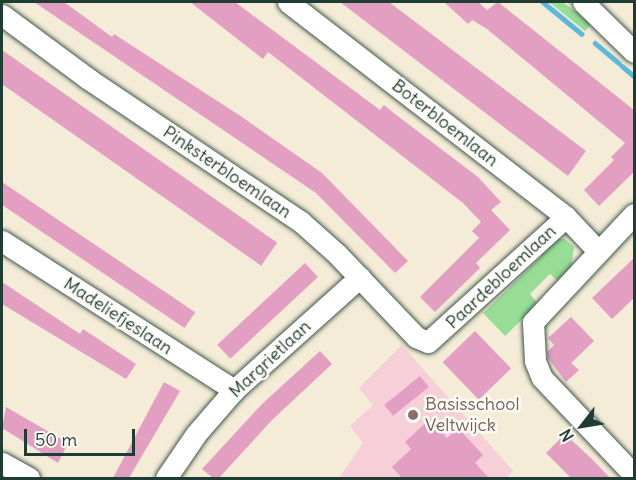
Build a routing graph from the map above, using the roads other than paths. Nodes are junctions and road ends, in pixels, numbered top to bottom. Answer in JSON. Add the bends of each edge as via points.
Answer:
{"nodes":[{"id":1,"x":288,"y":2,"type":"edge"},
{"id":2,"x":584,"y":2,"type":"edge"},
{"id":3,"x":2,"y":15,"type":"edge"},
{"id":4,"x":634,"y":52,"type":"edge"},
{"id":5,"x":634,"y":214,"type":"edge"},
{"id":6,"x":566,"y":217,"type":"junction"},
{"id":7,"x":2,"y":241,"type":"edge"},
{"id":8,"x":598,"y":251,"type":"junction"},
{"id":9,"x":360,"y":277,"type":"junction"},
{"id":10,"x":436,"y":338,"type":"joint"},
{"id":11,"x":234,"y":390,"type":"junction"},
{"id":12,"x":2,"y":463,"type":"edge"},
{"id":13,"x":634,"y":475,"type":"edge"},
{"id":14,"x":29,"y":478,"type":"edge"},
{"id":15,"x":166,"y":478,"type":"edge"}],
"edges":[{"from":1,"to":6,"type":"street","name":"Boterbloemlaan"},
{"from":2,"to":4,"type":"street"},
{"from":3,"to":9,"type":"street","name":"Pinksterbloemlaan","via":[[87,78],[300,221]]},
{"from":5,"to":8,"type":"street"},
{"from":6,"to":8,"type":"street","name":"Boterbloemlaan"},
{"from":6,"to":10,"type":"street","name":"Paardebloemlaan"},
{"from":7,"to":11,"type":"street","name":"Madeliefjeslaan"},
{"from":8,"to":13,"type":"street","via":[[533,322],[535,360],[542,378]]},
{"from":9,"to":10,"type":"street","name":"Pinksterbloemlaan","via":[[416,337],[428,342]]},
{"from":9,"to":11,"type":"street","name":"Margrietlaan"},
{"from":11,"to":15,"type":"street","name":"Margrietlaan","via":[[196,434]]},
{"from":12,"to":14,"type":"street"}]}
